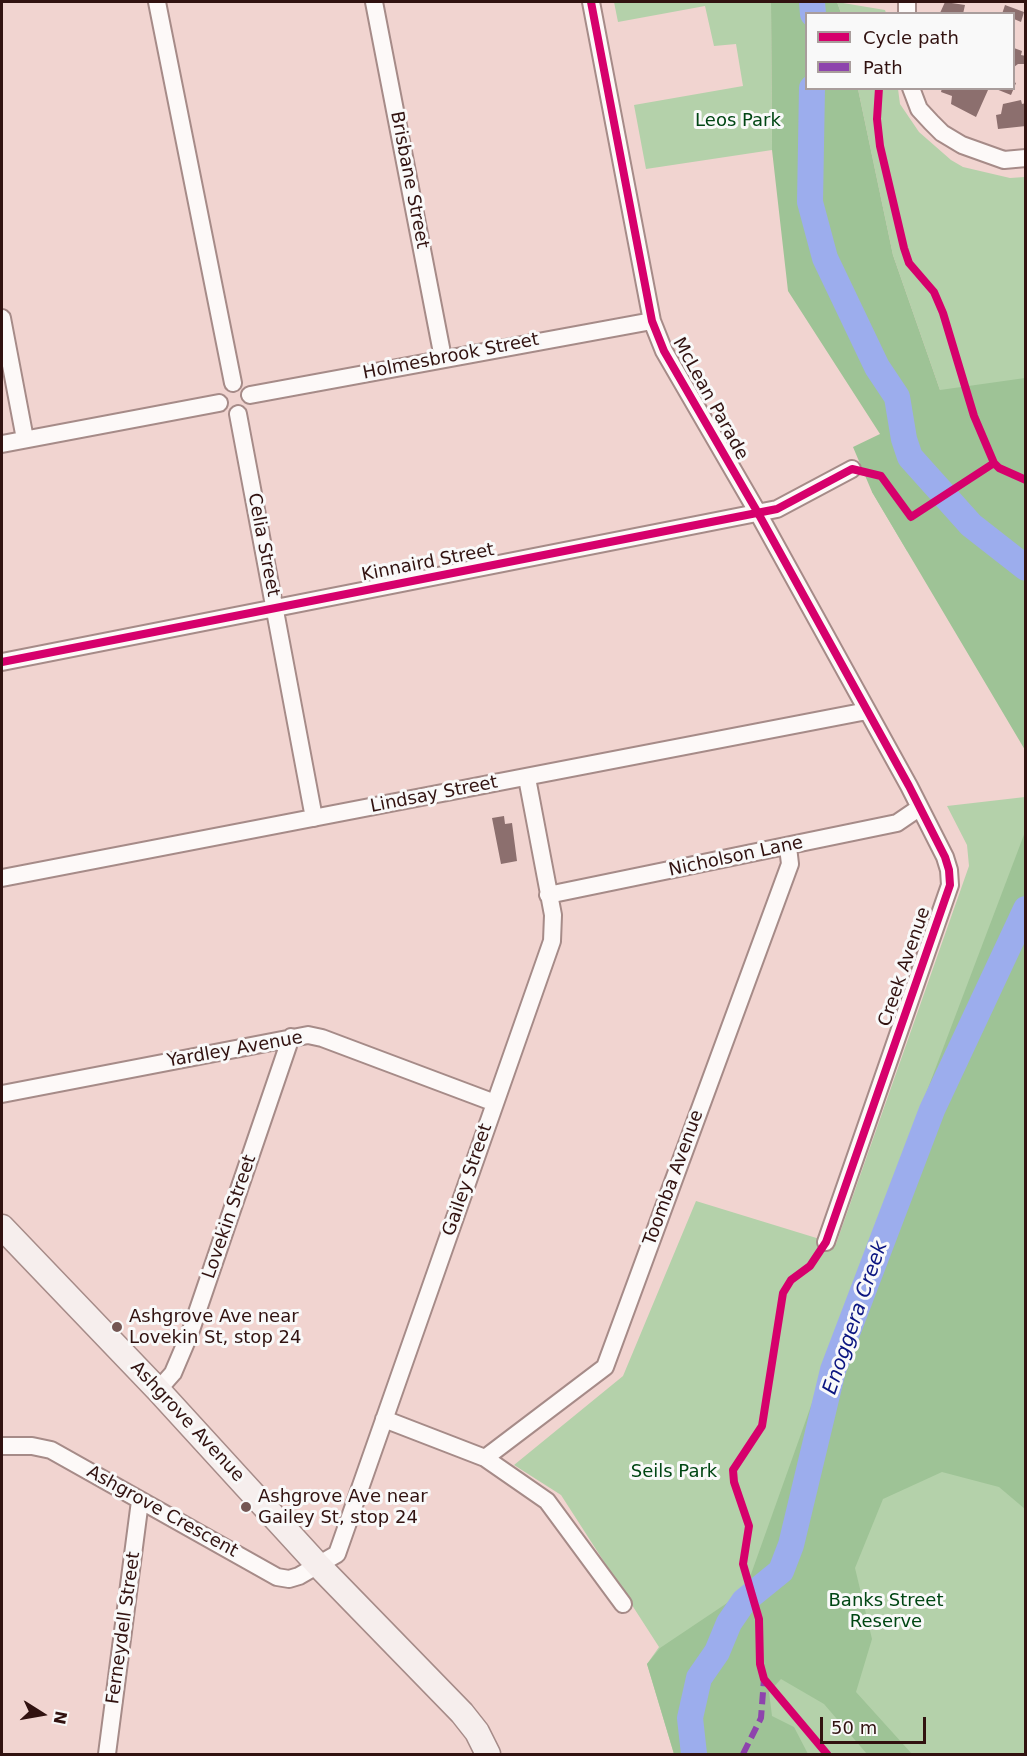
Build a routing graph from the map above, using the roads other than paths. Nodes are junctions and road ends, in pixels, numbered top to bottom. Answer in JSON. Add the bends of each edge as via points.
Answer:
{"nodes":[{"id":1,"x":157,"y":2,"type":"edge"},
{"id":2,"x":374,"y":2,"type":"edge"},
{"id":3,"x":591,"y":2,"type":"edge"},
{"id":4,"x":911,"y":90,"type":"edge"},
{"id":5,"x":1026,"y":158,"type":"edge"},
{"id":6,"x":2,"y":318,"type":"edge"},
{"id":7,"x":652,"y":321,"type":"junction"},
{"id":8,"x":443,"y":358,"type":"junction"},
{"id":9,"x":232,"y":383,"type":"junction"},
{"id":10,"x":250,"y":395,"type":"junction"},
{"id":11,"x":219,"y":403,"type":"junction"},
{"id":12,"x":238,"y":414,"type":"junction"},
{"id":13,"x":25,"y":439,"type":"junction"},
{"id":14,"x":2,"y":444,"type":"edge"},
{"id":15,"x":852,"y":469,"type":"dead end"},
{"id":16,"x":758,"y":513,"type":"junction"},
{"id":17,"x":275,"y":608,"type":"junction"},
{"id":18,"x":2,"y":662,"type":"edge"},
{"id":19,"x":867,"y":711,"type":"junction"},
{"id":20,"x":527,"y":778,"type":"junction"},
{"id":21,"x":919,"y":808,"type":"junction"},
{"id":22,"x":314,"y":818,"type":"junction"},
{"id":23,"x":788,"y":847,"type":"junction"},
{"id":24,"x":2,"y":878,"type":"edge"},
{"id":25,"x":548,"y":895,"type":"junction"},
{"id":26,"x":291,"y":1037,"type":"junction"},
{"id":27,"x":2,"y":1094,"type":"edge"},
{"id":28,"x":495,"y":1103,"type":"junction"},
{"id":29,"x":2,"y":1227,"type":"edge"},
{"id":30,"x":826,"y":1242,"type":"dead end"},
{"id":31,"x":158,"y":1390,"type":"junction"},
{"id":32,"x":384,"y":1419,"type":"junction"},
{"id":33,"x":2,"y":1446,"type":"edge"},
{"id":34,"x":485,"y":1458,"type":"junction"},
{"id":35,"x":141,"y":1502,"type":"junction"},
{"id":36,"x":318,"y":1565,"type":"junction"},
{"id":37,"x":623,"y":1604,"type":"dead end"},
{"id":38,"x":107,"y":1755,"type":"edge"},
{"id":39,"x":488,"y":1755,"type":"edge"}],
"edges":[{"from":1,"to":9,"type":"street"},
{"from":2,"to":8,"type":"street","name":"Brisbane Street"},
{"from":3,"to":7,"type":"street","name":"McLean Parade"},
{"from":4,"to":5,"type":"street","via":[[930,122],[962,146],[1004,160]]},
{"from":6,"to":13,"type":"street"},
{"from":7,"to":8,"type":"street","name":"Holmesbrook Street"},
{"from":7,"to":16,"type":"street","name":"McLean Parade","via":[[664,351]]},
{"from":8,"to":10,"type":"street","name":"Holmesbrook Street"},
{"from":9,"to":10,"type":"street","via":[[245,386]]},
{"from":9,"to":11,"type":"street","via":[[220,390]]},
{"from":10,"to":12,"type":"street","via":[[249,406]]},
{"from":11,"to":12,"type":"street","via":[[227,413]]},
{"from":11,"to":13,"type":"street"},
{"from":12,"to":17,"type":"street","name":"Celia Street"},
{"from":13,"to":14,"type":"street"},
{"from":15,"to":16,"type":"street","name":"Kinnaird Street","via":[[777,509]]},
{"from":16,"to":17,"type":"street","name":"Kinnaird Street"},
{"from":16,"to":19,"type":"street","name":"McLean Parade"},
{"from":17,"to":18,"type":"street","name":"Kinnaird Street"},
{"from":17,"to":22,"type":"street","name":"Celia Street"},
{"from":19,"to":20,"type":"street","name":"Lindsay Street"},
{"from":19,"to":21,"type":"street","name":"Creek Avenue"},
{"from":20,"to":22,"type":"street","name":"Lindsay Street"},
{"from":20,"to":25,"type":"street","name":"Gailey Street"},
{"from":21,"to":23,"type":"street","name":"Nicholson Lane","via":[[897,823]]},
{"from":21,"to":30,"type":"street","name":"Creek Avenue","via":[[945,857],[950,885]]},
{"from":22,"to":24,"type":"street","name":"Lindsay Street"},
{"from":23,"to":25,"type":"street","name":"Nicholson Lane"},
{"from":23,"to":34,"type":"street","name":"Toomba Avenue","via":[[790,864],[605,1367]]},
{"from":25,"to":28,"type":"street","name":"Gailey Street","via":[[553,915],[552,941]]},
{"from":26,"to":27,"type":"street","name":"Yardley Avenue"},
{"from":26,"to":28,"type":"street","name":"Yardley Avenue","via":[[322,1038]]},
{"from":26,"to":31,"type":"street","name":"Lovekin Street","via":[[190,1333],[173,1373]]},
{"from":28,"to":32,"type":"street","name":"Gailey Street"},
{"from":29,"to":31,"type":"main road","name":"Ashgrove Avenue"},
{"from":31,"to":36,"type":"main road","name":"Ashgrove Avenue"},
{"from":32,"to":34,"type":"street"},
{"from":32,"to":36,"type":"street","name":"Gailey Street","via":[[337,1554]]},
{"from":33,"to":35,"type":"street","name":"Ashgrove Crescent","via":[[51,1450]]},
{"from":34,"to":37,"type":"street","via":[[548,1501]]},
{"from":35,"to":36,"type":"street","name":"Ashgrove Crescent","via":[[277,1576],[289,1579]]},
{"from":35,"to":38,"type":"street","name":"Ferneydell Street"},
{"from":36,"to":39,"type":"main road","name":"Ashgrove Avenue","via":[[462,1713]]}]}
